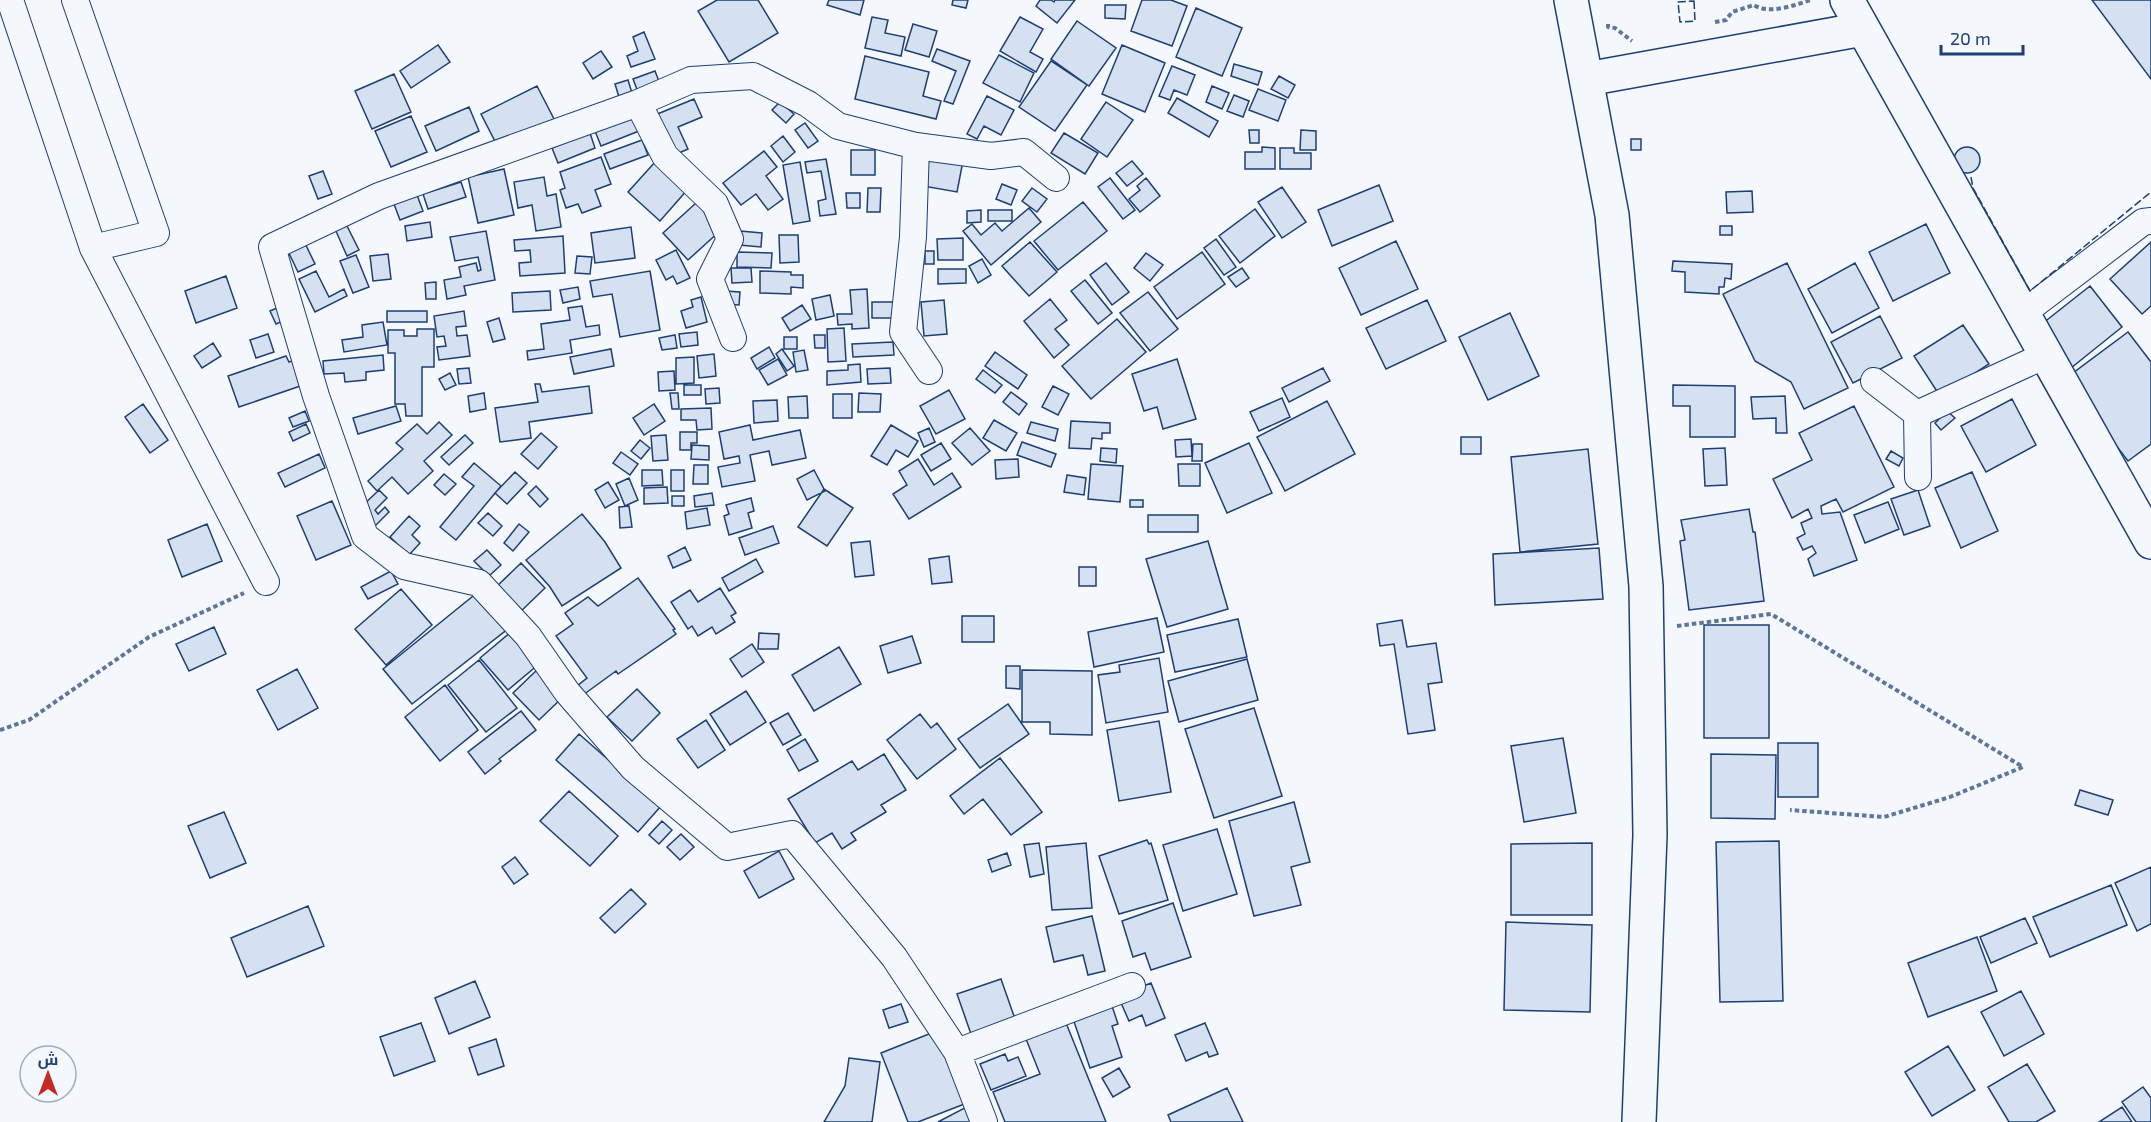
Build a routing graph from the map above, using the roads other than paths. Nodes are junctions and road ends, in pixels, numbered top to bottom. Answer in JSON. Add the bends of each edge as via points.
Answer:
{"nodes":[{"id":1,"x":10,"y":0,"type":"edge"},
{"id":2,"x":75,"y":0,"type":"edge"},
{"id":3,"x":1571,"y":0,"type":"edge"},
{"id":4,"x":1846,"y":0,"type":"edge"},
{"id":5,"x":1863,"y":29,"type":"junction"},
{"id":6,"x":1587,"y":79,"type":"junction"},
{"id":7,"x":638,"y":104,"type":"junction"},
{"id":8,"x":916,"y":146,"type":"junction"},
{"id":9,"x":1056,"y":178,"type":"dead end"},
{"id":10,"x":2151,"y":221,"type":"edge"},
{"id":11,"x":93,"y":248,"type":"junction"},
{"id":12,"x":2023,"y":313,"type":"junction"},
{"id":13,"x":733,"y":338,"type":"dead end"},
{"id":14,"x":2046,"y":355,"type":"junction"},
{"id":15,"x":929,"y":371,"type":"dead end"},
{"id":16,"x":1874,"y":381,"type":"dead end"},
{"id":17,"x":1917,"y":414,"type":"junction"},
{"id":18,"x":1918,"y":477,"type":"dead end"},
{"id":19,"x":2151,"y":542,"type":"edge"},
{"id":20,"x":266,"y":582,"type":"road end"},
{"id":21,"x":1132,"y":986,"type":"dead end"},
{"id":22,"x":957,"y":1052,"type":"junction"},
{"id":23,"x":984,"y":1122,"type":"edge"},
{"id":24,"x":1639,"y":1122,"type":"edge"}],
"edges":[{"from":1,"to":11,"type":"street"},
{"from":2,"to":11,"type":"street","via":[[156,233]]},
{"from":3,"to":6,"type":"main road"},
{"from":4,"to":5,"type":"main road"},
{"from":5,"to":6,"type":"main road"},
{"from":5,"to":12,"type":"main road"},
{"from":6,"to":24,"type":"main road","via":[[1612,215],[1646,586],[1650,835]]},
{"from":7,"to":8,"type":"street","via":[[691,80],[753,76],[808,104],[838,126]]},
{"from":7,"to":13,"type":"street","via":[[665,156],[715,204],[730,239],[710,279]]},
{"from":7,"to":22,"type":"street","via":[[379,196],[272,247],[316,396],[365,536],[404,566],[479,583],[528,636],[567,692],[633,768],[727,848],[792,834],[894,957]]},
{"from":8,"to":9,"type":"street","via":[[991,156],[1024,152]]},
{"from":8,"to":15,"type":"street","via":[[914,237],[903,332]]},
{"from":10,"to":12,"type":"street","via":[[2143,222]]},
{"from":11,"to":20,"type":"street"},
{"from":12,"to":14,"type":"main road"},
{"from":14,"to":17,"type":"street"},
{"from":14,"to":19,"type":"main road"},
{"from":16,"to":17,"type":"street"},
{"from":17,"to":18,"type":"street"},
{"from":21,"to":22,"type":"street"},
{"from":22,"to":23,"type":"street"}]}
